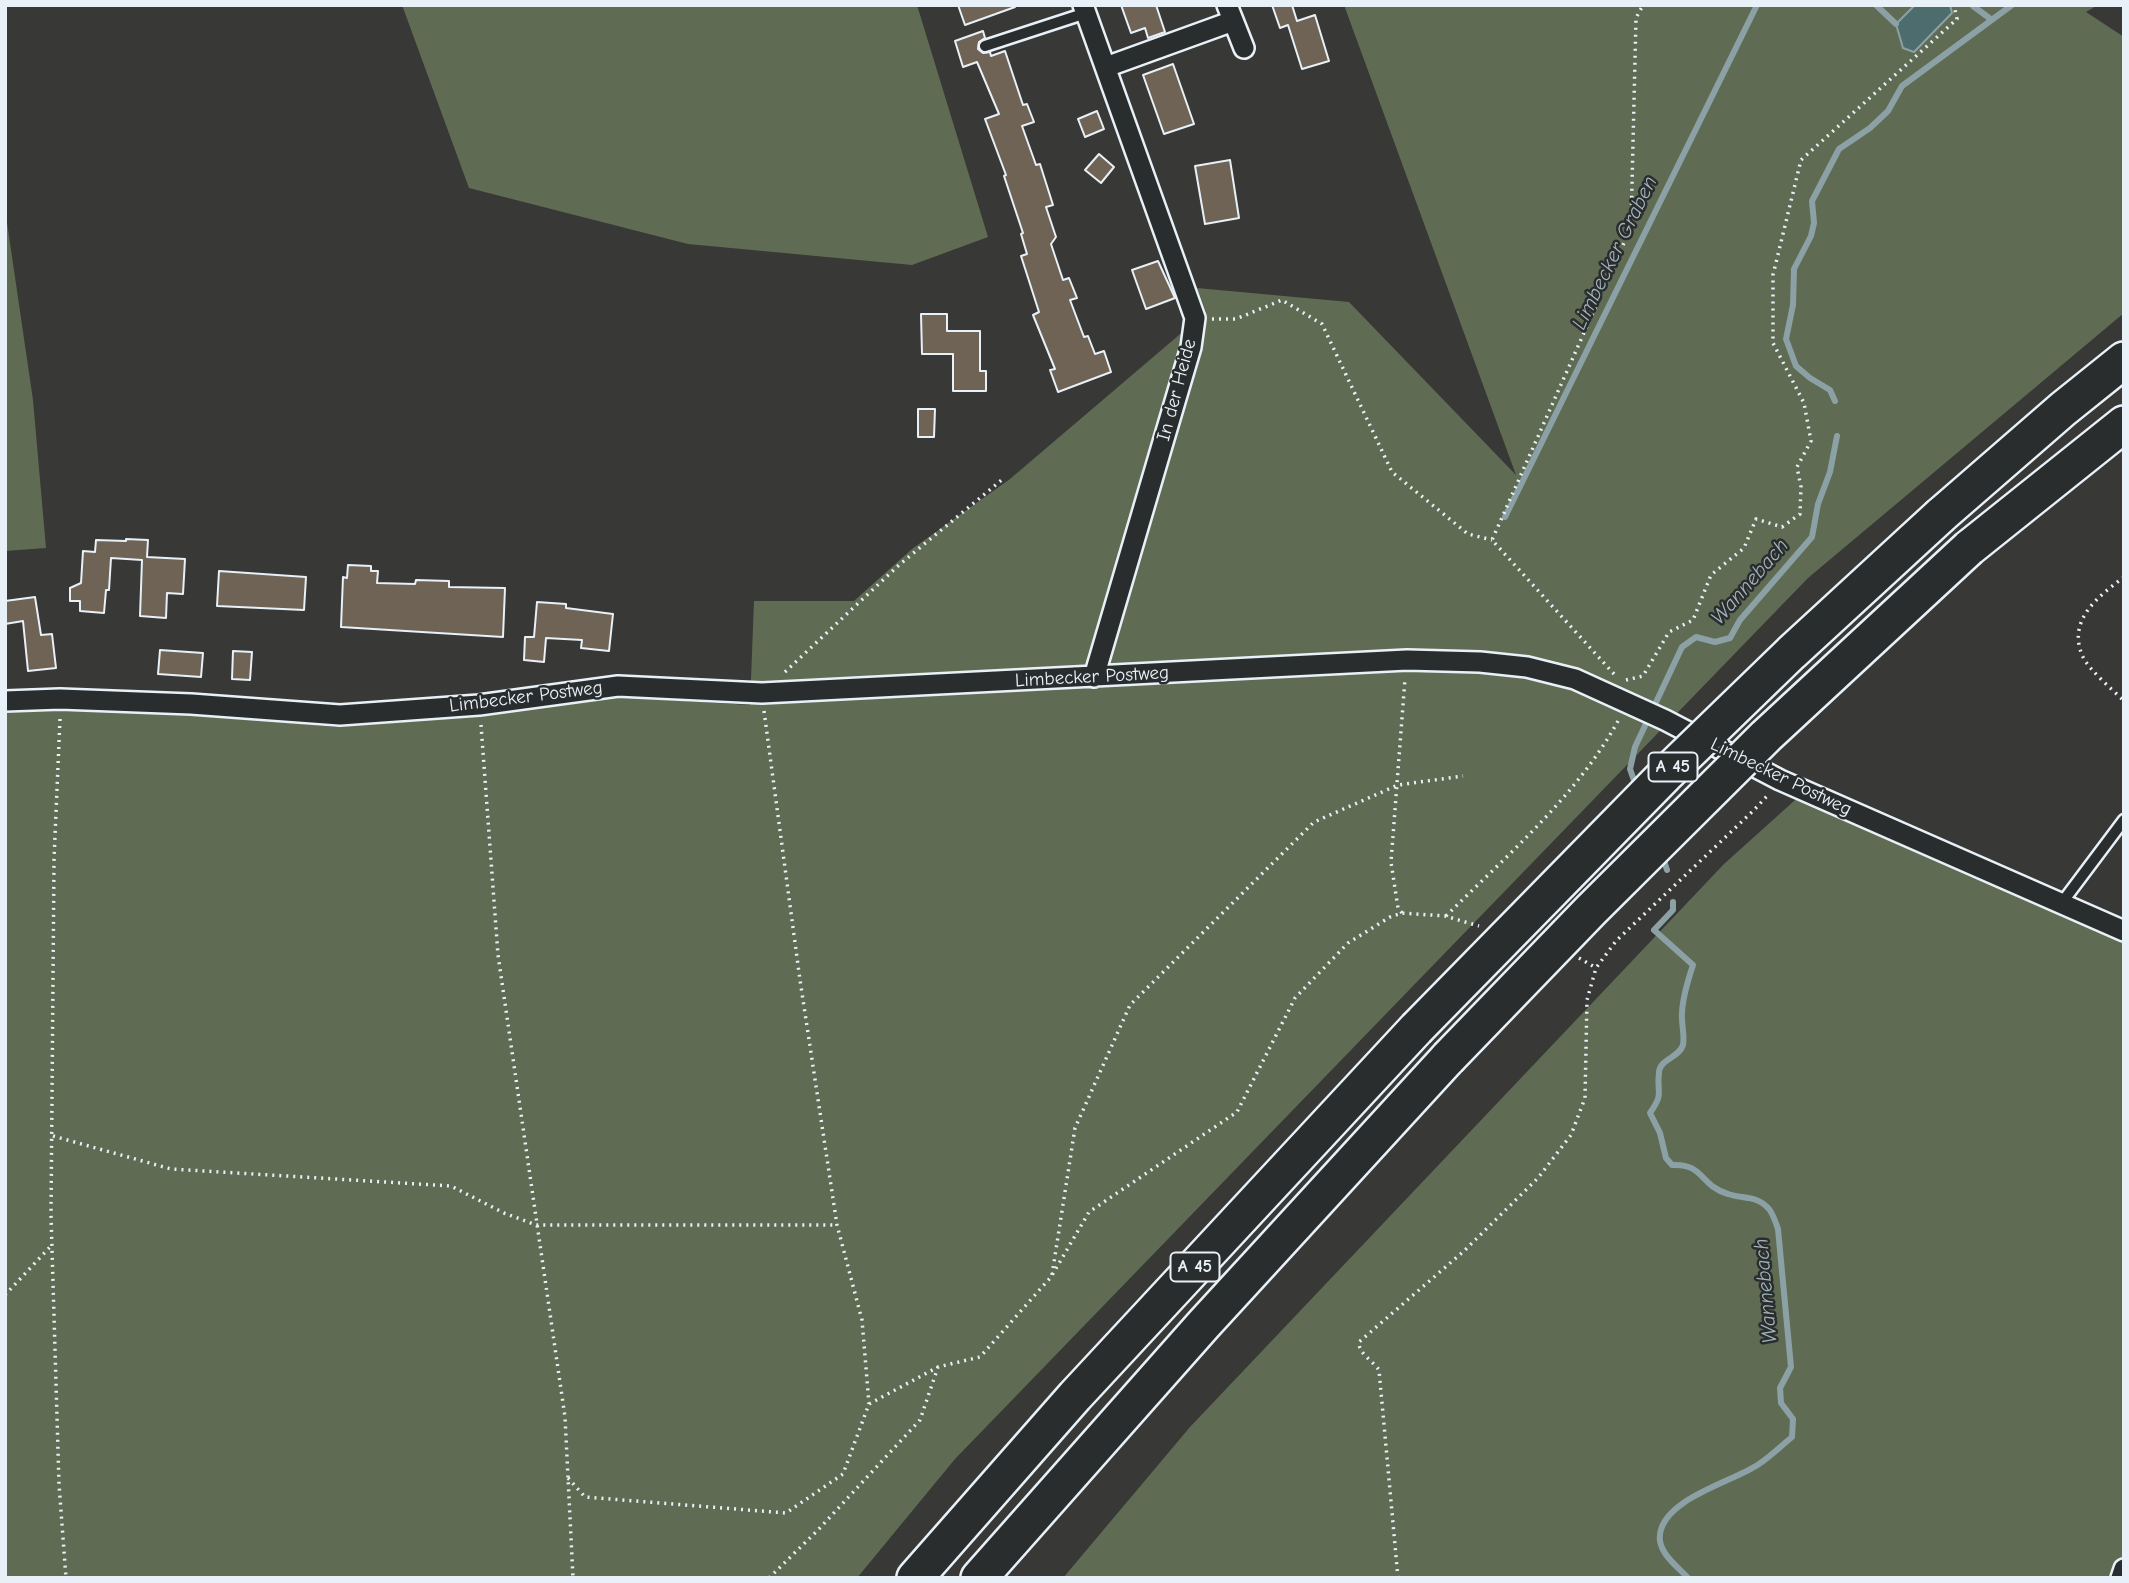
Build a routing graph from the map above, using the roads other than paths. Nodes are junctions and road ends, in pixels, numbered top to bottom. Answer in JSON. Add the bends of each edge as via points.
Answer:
{"nodes":[{"id":1,"x":1085,"y":9,"type":"edge"},
{"id":2,"x":1230,"y":13,"type":"edge"},
{"id":3,"x":985,"y":46,"type":"dead end"},
{"id":4,"x":1244,"y":48,"type":"dead end"},
{"id":5,"x":1106,"y":66,"type":"junction"},
{"id":6,"x":2124,"y":360,"type":"edge"},
{"id":7,"x":2124,"y":424,"type":"edge"},
{"id":8,"x":1094,"y":677,"type":"junction"},
{"id":9,"x":5,"y":701,"type":"edge"},
{"id":10,"x":2124,"y":820,"type":"edge"},
{"id":11,"x":2061,"y":904,"type":"junction"},
{"id":12,"x":2124,"y":931,"type":"edge"},
{"id":13,"x":2124,"y":1569,"type":"edge"},
{"id":14,"x":915,"y":1578,"type":"edge"},
{"id":15,"x":979,"y":1578,"type":"edge"},
{"id":16,"x":2121,"y":1578,"type":"edge"}],
"edges":[{"from":1,"to":3,"type":"lane"},
{"from":1,"to":5,"type":"street","name":"In der Heide"},
{"from":2,"to":4,"type":"street"},
{"from":2,"to":5,"type":"street"},
{"from":5,"to":8,"type":"street","name":"In der Heide","via":[[1195,318],[1191,347]]},
{"from":6,"to":14,"type":"highway","number":"A 45","bridge":true,"via":[[1941,515],[1665,775],[1416,1029],[1074,1396]]},
{"from":7,"to":15,"type":"highway","number":"A 45","bridge":true,"via":[[1969,548],[1766,736],[1591,911],[1448,1058]]},
{"from":8,"to":9,"type":"street","name":"Limbecker Postweg","via":[[762,693],[618,687],[479,705],[340,715],[191,704]]},
{"from":8,"to":11,"type":"street","name":"Limbecker Postweg","via":[[1407,660],[1527,667],[1575,679],[1780,780]]},
{"from":10,"to":11,"type":"lane"},
{"from":11,"to":12,"type":"street","name":"Limbecker Postweg"},
{"from":13,"to":16,"type":"street"}]}
